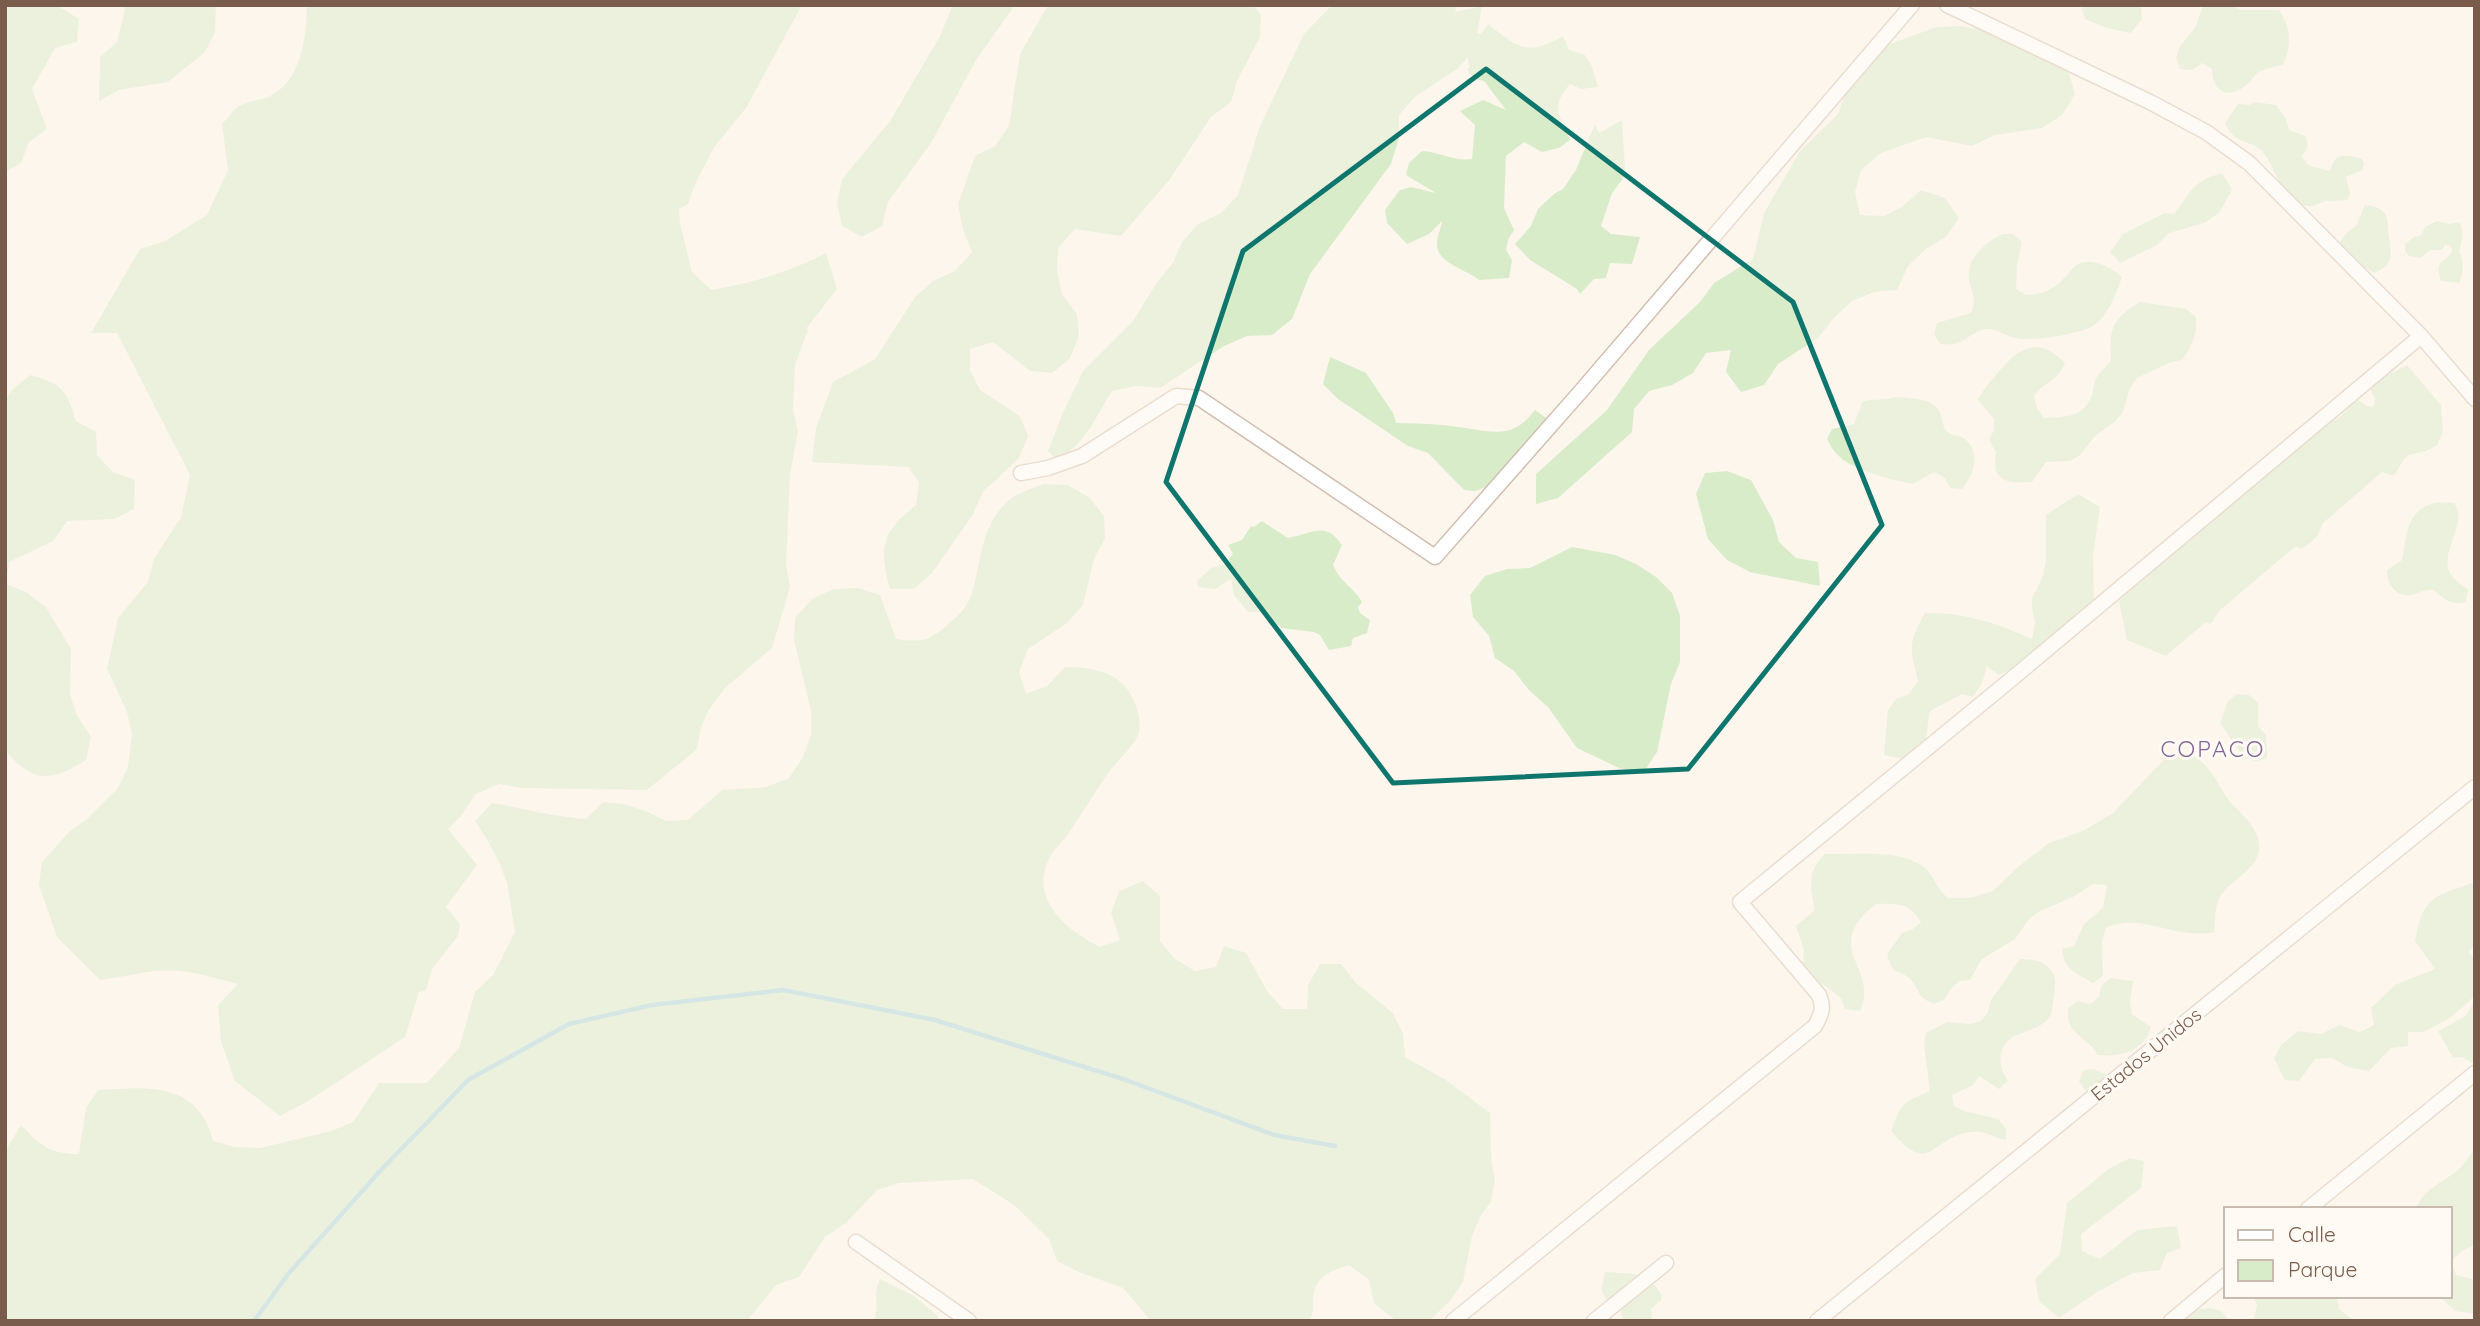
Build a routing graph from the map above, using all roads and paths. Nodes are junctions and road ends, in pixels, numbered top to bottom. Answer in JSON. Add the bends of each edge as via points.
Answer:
{"nodes":[{"id":1,"x":1912,"y":5,"type":"edge"},
{"id":2,"x":1947,"y":5,"type":"edge"},
{"id":3,"x":2421,"y":336,"type":"junction"},
{"id":4,"x":2475,"y":399,"type":"edge"},
{"id":5,"x":1021,"y":473,"type":"dead end"},
{"id":6,"x":2475,"y":787,"type":"edge"},
{"id":7,"x":2475,"y":1073,"type":"edge"},
{"id":8,"x":2310,"y":1207,"type":"edge"},
{"id":9,"x":856,"y":1242,"type":"dead end"},
{"id":10,"x":1666,"y":1263,"type":"dead end"},
{"id":11,"x":2224,"y":1277,"type":"edge"},
{"id":12,"x":968,"y":1321,"type":"edge"},
{"id":13,"x":1453,"y":1321,"type":"edge"},
{"id":14,"x":1594,"y":1321,"type":"edge"},
{"id":15,"x":1817,"y":1321,"type":"edge"},
{"id":16,"x":2171,"y":1321,"type":"edge"}],
"edges":[{"from":1,"to":5,"type":"street","via":[[1434,557],[1199,398],[1177,396],[1082,456]]},
{"from":2,"to":3,"type":"street","via":[[2206,132],[2249,163]]},
{"from":3,"to":4,"type":"street"},
{"from":3,"to":13,"type":"street","via":[[1740,902],[1819,995],[1822,1015],[1815,1026]]},
{"from":6,"to":15,"type":"street","name":"Estados Unidos"},
{"from":7,"to":8,"type":"street"},
{"from":9,"to":12,"type":"street"},
{"from":10,"to":14,"type":"street"},
{"from":11,"to":16,"type":"street"}]}
